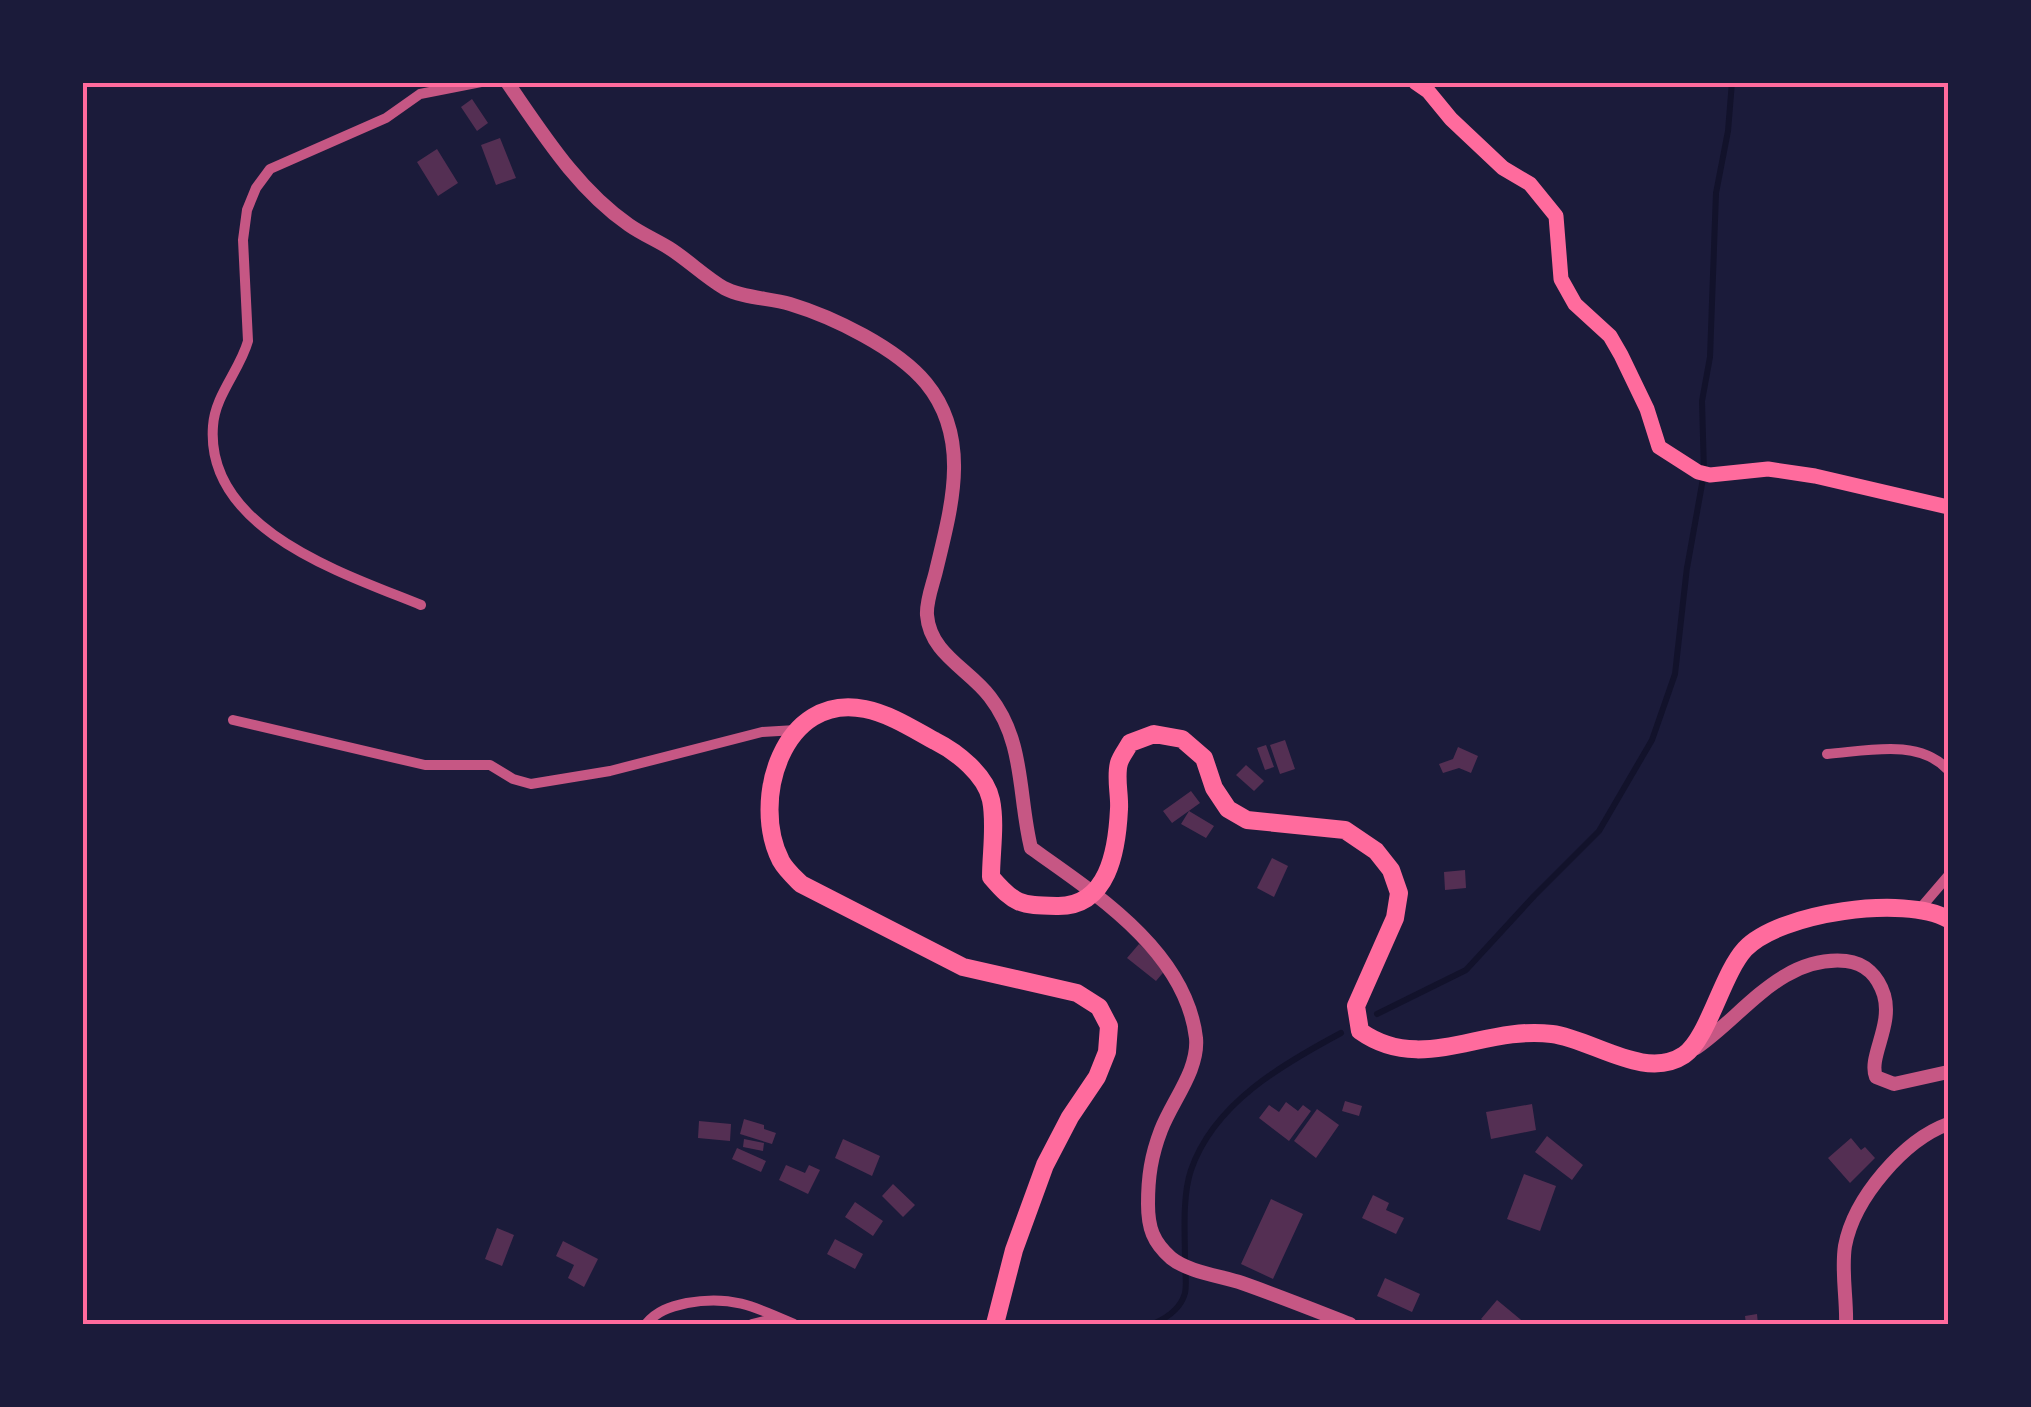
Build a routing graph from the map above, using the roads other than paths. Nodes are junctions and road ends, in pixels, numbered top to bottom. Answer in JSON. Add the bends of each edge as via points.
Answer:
{"nodes":[{"id":1,"x":481,"y":82,"type":"edge"},
{"id":2,"x":507,"y":82,"type":"edge"},
{"id":3,"x":1414,"y":82,"type":"edge"},
{"id":4,"x":1948,"y":507,"type":"edge"},
{"id":5,"x":421,"y":605,"type":"dead end"},
{"id":6,"x":233,"y":720,"type":"dead end"},
{"id":7,"x":796,"y":730,"type":"junction"},
{"id":8,"x":1827,"y":754,"type":"dead end"},
{"id":9,"x":1948,"y":770,"type":"edge"},
{"id":10,"x":1948,"y":876,"type":"edge"},
{"id":11,"x":1093,"y":896,"type":"junction"},
{"id":12,"x":1917,"y":911,"type":"junction"},
{"id":13,"x":1948,"y":920,"type":"edge"},
{"id":14,"x":1687,"y":1053,"type":"junction"},
{"id":15,"x":1948,"y":1072,"type":"edge"},
{"id":16,"x":1948,"y":1124,"type":"edge"},
{"id":17,"x":778,"y":1317,"type":"junction"},
{"id":18,"x":646,"y":1324,"type":"edge"},
{"id":19,"x":752,"y":1324,"type":"edge"},
{"id":20,"x":794,"y":1324,"type":"edge"},
{"id":21,"x":994,"y":1324,"type":"edge"},
{"id":22,"x":1350,"y":1324,"type":"edge"},
{"id":23,"x":1846,"y":1324,"type":"edge"}],
"edges":[{"from":1,"to":5,"type":"street","via":[[420,94],[386,118],[270,169],[247,210],[243,240],[248,341],[213,422],[219,467],[240,508],[298,550]]},
{"from":2,"to":11,"type":"street","via":[[592,194],[630,226],[726,289],[849,326],[925,382],[942,408],[956,464],[926,612],[931,634],[1003,714],[1016,749],[1031,848]]},
{"from":3,"to":4,"type":"main road","via":[[1503,168],[1530,184],[1556,216],[1560,279],[1622,355],[1659,447],[1710,475],[1768,469]]},
{"from":6,"to":7,"type":"street","via":[[425,765],[490,765],[531,784]]},
{"from":7,"to":11,"type":"highway","via":[[826,711],[863,708],[944,745],[977,772],[991,799],[991,877],[1010,900],[1072,906]]},
{"from":7,"to":21,"type":"highway","via":[[776,758],[770,794],[782,862],[802,884],[962,967],[1076,993],[1099,1007],[1109,1026],[1108,1052],[1040,1179]]},
{"from":8,"to":9,"type":"street","via":[[1912,749],[1936,756]]},
{"from":10,"to":12,"type":"street"},
{"from":11,"to":14,"type":"highway","via":[[1112,863],[1118,765],[1130,743],[1154,734],[1182,740],[1204,758],[1228,809],[1246,820],[1345,830],[1390,870],[1399,892],[1396,918],[1356,1006],[1360,1031],[1380,1045],[1433,1049],[1528,1032],[1648,1062]]},
{"from":11,"to":22,"type":"street","via":[[1146,938],[1172,969],[1196,1039],[1190,1070],[1148,1169],[1148,1227],[1158,1246],[1175,1262]]},
{"from":12,"to":13,"type":"highway"},
{"from":12,"to":14,"type":"highway","via":[[1862,908],[1792,920],[1767,933],[1745,949]]},
{"from":14,"to":15,"type":"street","via":[[1771,984],[1810,964],[1837,960],[1868,969],[1885,997],[1876,1077],[1894,1084]]},
{"from":16,"to":23,"type":"street","via":[[1904,1150],[1855,1218],[1844,1262]]},
{"from":17,"to":18,"type":"street","via":[[712,1298],[670,1306]]},
{"from":17,"to":19,"type":"street"},
{"from":17,"to":20,"type":"street"}]}
